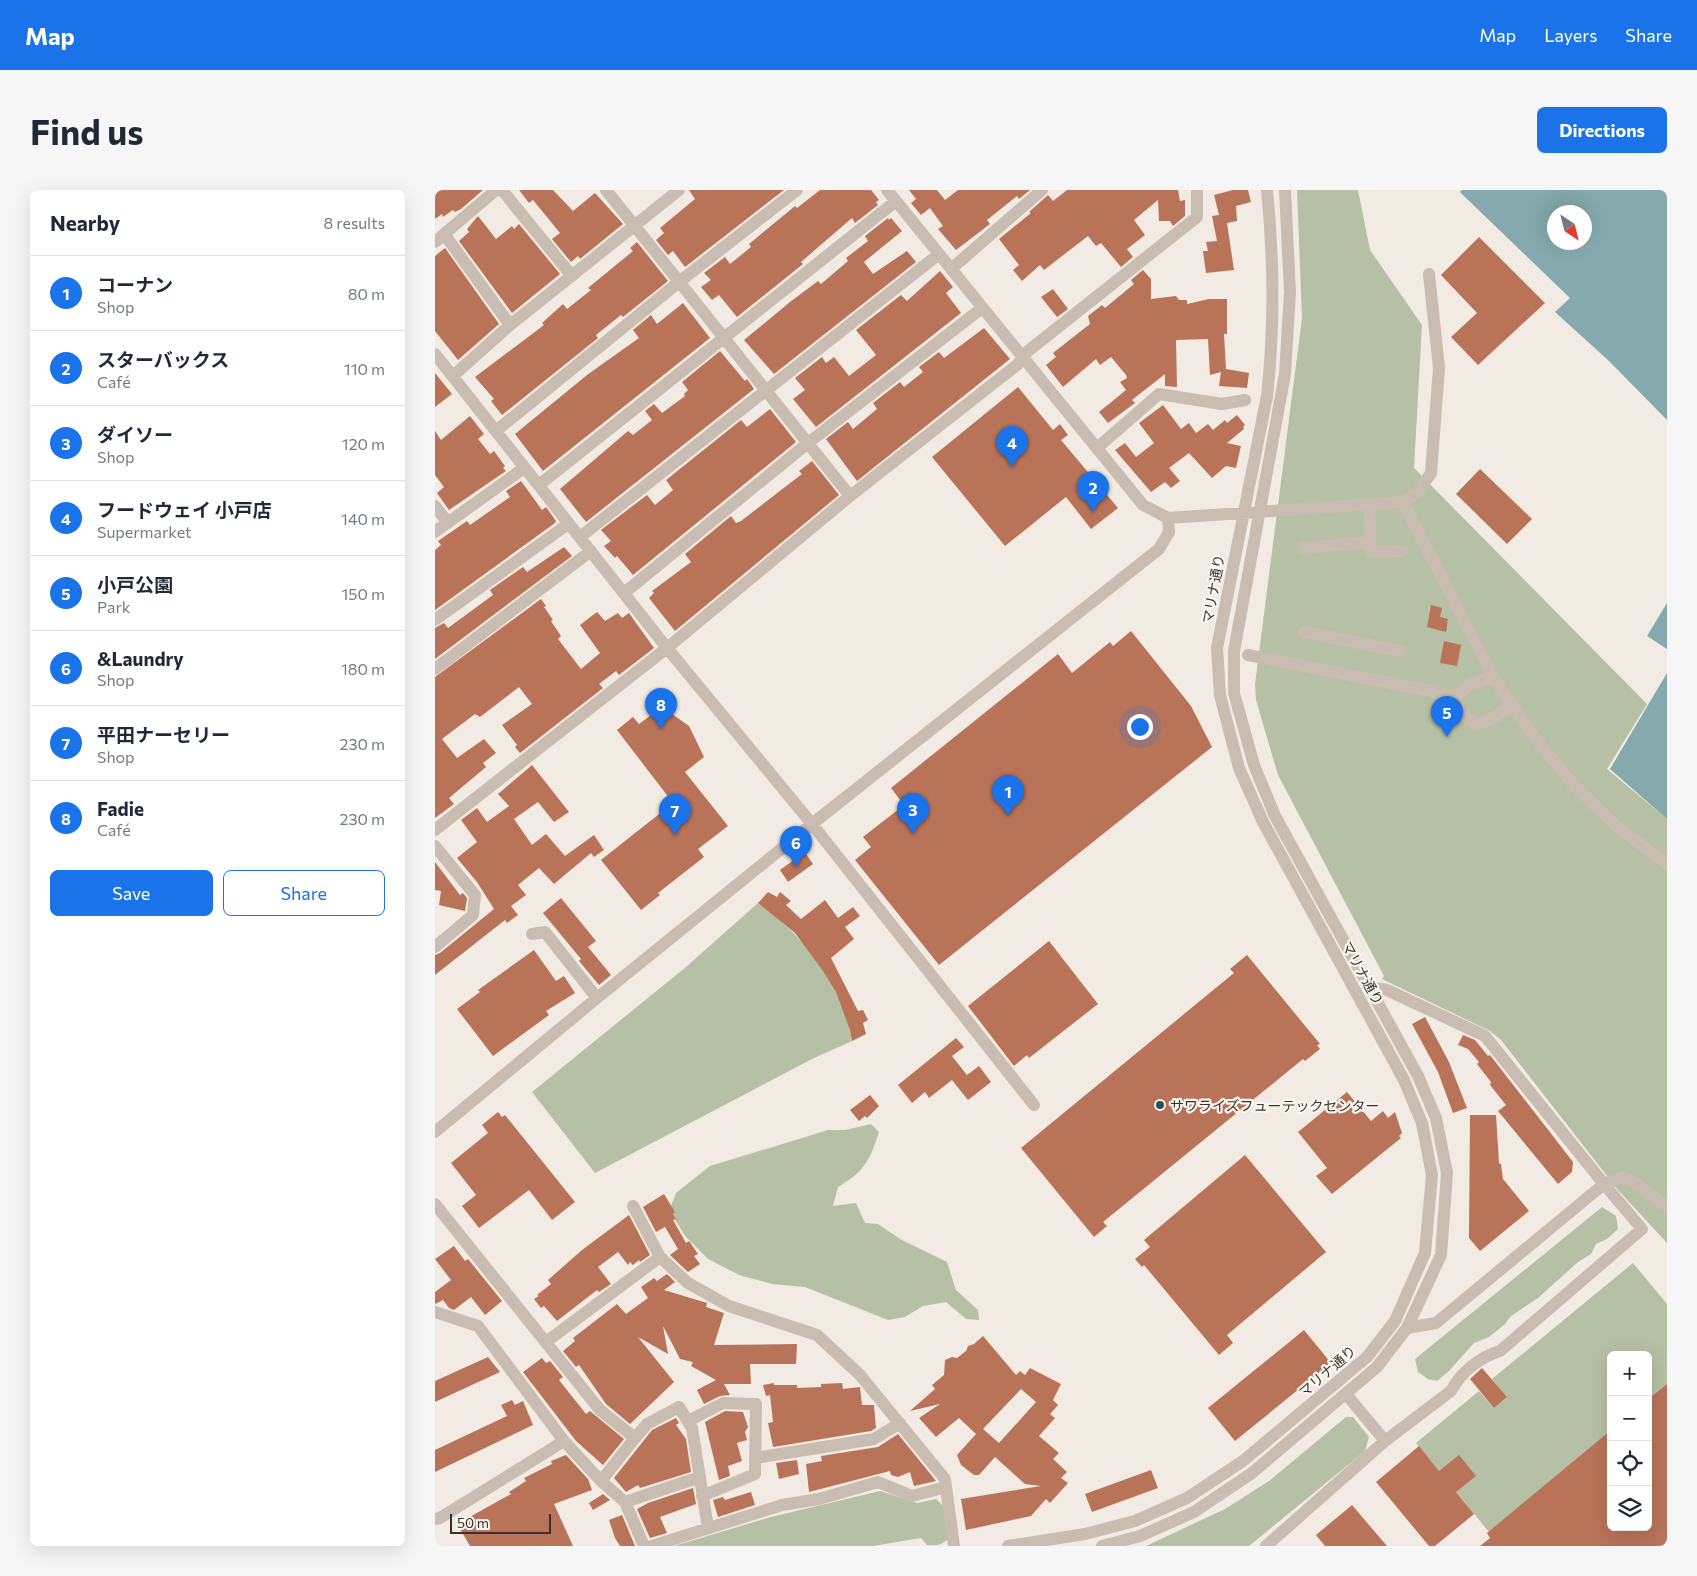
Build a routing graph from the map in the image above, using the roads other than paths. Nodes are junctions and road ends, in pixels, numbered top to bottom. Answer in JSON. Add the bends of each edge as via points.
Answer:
{"nodes":[{"id":1,"x":497,"y":190,"type":"edge"},
{"id":2,"x":502,"y":190,"type":"edge"},
{"id":3,"x":606,"y":190,"type":"edge"},
{"id":4,"x":679,"y":190,"type":"edge"},
{"id":5,"x":797,"y":190,"type":"edge"},
{"id":6,"x":887,"y":190,"type":"edge"},
{"id":7,"x":1042,"y":190,"type":"edge"},
{"id":8,"x":1197,"y":190,"type":"edge"},
{"id":9,"x":1267,"y":190,"type":"edge"},
{"id":10,"x":1285,"y":190,"type":"edge"},
{"id":11,"x":896,"y":201,"type":"junction"},
{"id":12,"x":635,"y":226,"type":"junction"},
{"id":13,"x":440,"y":238,"type":"edge"},
{"id":14,"x":939,"y":254,"type":"junction"},
{"id":15,"x":951,"y":269,"type":"junction"},
{"id":16,"x":1429,"y":274,"type":"dead end"},
{"id":17,"x":571,"y":276,"type":"junction"},
{"id":18,"x":679,"y":282,"type":"junction"},
{"id":19,"x":982,"y":308,"type":"junction"},
{"id":20,"x":510,"y":325,"type":"junction"},
{"id":21,"x":723,"y":337,"type":"junction"},
{"id":22,"x":435,"y":354,"type":"edge"},
{"id":23,"x":1024,"y":358,"type":"junction"},
{"id":24,"x":453,"y":376,"type":"junction"},
{"id":25,"x":767,"y":392,"type":"junction"},
{"id":26,"x":1245,"y":400,"type":"dead end"},
{"id":27,"x":496,"y":431,"type":"junction"},
{"id":28,"x":808,"y":443,"type":"junction"},
{"id":29,"x":1097,"y":448,"type":"junction"},
{"id":30,"x":524,"y":468,"type":"junction"},
{"id":31,"x":539,"y":485,"type":"junction"},
{"id":32,"x":850,"y":496,"type":"junction"},
{"id":33,"x":1403,"y":502,"type":"junction"},
{"id":34,"x":1369,"y":505,"type":"junction"},
{"id":35,"x":435,"y":506,"type":"edge"},
{"id":36,"x":1259,"y":513,"type":"junction"},
{"id":37,"x":1243,"y":514,"type":"junction"},
{"id":38,"x":1168,"y":518,"type":"junction"},
{"id":39,"x":448,"y":523,"type":"junction"},
{"id":40,"x":568,"y":524,"type":"junction"},
{"id":41,"x":435,"y":532,"type":"edge"},
{"id":42,"x":580,"y":538,"type":"junction"},
{"id":43,"x":1370,"y":547,"type":"junction"},
{"id":44,"x":1304,"y":548,"type":"dead end"},
{"id":45,"x":1402,"y":551,"type":"dead end"},
{"id":46,"x":591,"y":552,"type":"junction"},
{"id":47,"x":624,"y":593,"type":"junction"},
{"id":48,"x":435,"y":620,"type":"edge"},
{"id":49,"x":1304,"y":632,"type":"dead end"},
{"id":50,"x":667,"y":648,"type":"junction"},
{"id":51,"x":1400,"y":651,"type":"dead end"},
{"id":52,"x":1248,"y":655,"type":"dead end"},
{"id":53,"x":435,"y":670,"type":"edge"},
{"id":54,"x":1493,"y":677,"type":"junction"},
{"id":55,"x":1455,"y":696,"type":"junction"},
{"id":56,"x":1513,"y":705,"type":"junction"},
{"id":57,"x":812,"y":824,"type":"junction"},
{"id":58,"x":435,"y":830,"type":"edge"},
{"id":59,"x":435,"y":846,"type":"edge"},
{"id":60,"x":1667,"y":864,"type":"edge"},
{"id":61,"x":532,"y":934,"type":"dead end"},
{"id":62,"x":435,"y":946,"type":"edge"},
{"id":63,"x":1369,"y":987,"type":"junction"},
{"id":64,"x":597,"y":998,"type":"junction"},
{"id":65,"x":1034,"y":1105,"type":"dead end"},
{"id":66,"x":435,"y":1132,"type":"edge"},
{"id":67,"x":1604,"y":1184,"type":"junction"},
{"id":68,"x":435,"y":1204,"type":"edge"},
{"id":69,"x":633,"y":1206,"type":"dead end"},
{"id":70,"x":1667,"y":1208,"type":"edge"},
{"id":71,"x":660,"y":1257,"type":"junction"},
{"id":72,"x":435,"y":1312,"type":"edge"},
{"id":73,"x":1407,"y":1328,"type":"junction"},
{"id":74,"x":546,"y":1342,"type":"junction"},
{"id":75,"x":1346,"y":1394,"type":"junction"},
{"id":76,"x":688,"y":1421,"type":"junction"},
{"id":77,"x":900,"y":1423,"type":"junction"},
{"id":78,"x":635,"y":1438,"type":"junction"},
{"id":79,"x":564,"y":1441,"type":"junction"},
{"id":80,"x":1385,"y":1441,"type":"junction"},
{"id":81,"x":755,"y":1458,"type":"junction"},
{"id":82,"x":700,"y":1477,"type":"junction"},
{"id":83,"x":601,"y":1481,"type":"junction"},
{"id":84,"x":946,"y":1487,"type":"junction"},
{"id":85,"x":702,"y":1496,"type":"junction"},
{"id":86,"x":625,"y":1502,"type":"junction"},
{"id":87,"x":435,"y":1519,"type":"edge"},
{"id":88,"x":708,"y":1528,"type":"junction"},
{"id":89,"x":644,"y":1546,"type":"edge"},
{"id":90,"x":652,"y":1546,"type":"edge"},
{"id":91,"x":954,"y":1546,"type":"edge"},
{"id":92,"x":1008,"y":1546,"type":"edge"},
{"id":93,"x":1102,"y":1546,"type":"edge"},
{"id":94,"x":1266,"y":1546,"type":"edge"}],
"edges":[{"from":1,"to":13,"type":"street"},
{"from":2,"to":17,"type":"street"},
{"from":3,"to":12,"type":"street"},
{"from":4,"to":12,"type":"street"},
{"from":5,"to":18,"type":"street"},
{"from":6,"to":11,"type":"street"},
{"from":7,"to":15,"type":"street"},
{"from":8,"to":23,"type":"street","via":[[1197,217]]},
{"from":9,"to":37,"type":"street","name":"マリナ通り","via":[[1274,257],[1272,355]]},
{"from":10,"to":36,"type":"street","name":"マリナ通り","via":[[1290,292],[1285,374]]},
{"from":11,"to":14,"type":"street"},
{"from":11,"to":21,"type":"street"},
{"from":12,"to":17,"type":"street"},
{"from":12,"to":18,"type":"street"},
{"from":13,"to":20,"type":"street"},
{"from":14,"to":15,"type":"street"},
{"from":14,"to":25,"type":"street"},
{"from":15,"to":19,"type":"street"},
{"from":16,"to":33,"type":"street","via":[[1439,368],[1431,473],[1418,492]]},
{"from":17,"to":20,"type":"street"},
{"from":18,"to":21,"type":"street"},
{"from":18,"to":27,"type":"street"},
{"from":19,"to":23,"type":"street"},
{"from":19,"to":28,"type":"street"},
{"from":20,"to":24,"type":"street"},
{"from":21,"to":25,"type":"street"},
{"from":21,"to":31,"type":"street"},
{"from":22,"to":24,"type":"street"},
{"from":23,"to":29,"type":"street"},
{"from":23,"to":32,"type":"street"},
{"from":24,"to":27,"type":"street"},
{"from":25,"to":28,"type":"street"},
{"from":25,"to":42,"type":"street"},
{"from":26,"to":29,"type":"street","via":[[1222,404],[1159,394]]},
{"from":27,"to":30,"type":"street"},
{"from":28,"to":32,"type":"street"},
{"from":28,"to":47,"type":"street"},
{"from":29,"to":38,"type":"street","via":[[1143,505]]},
{"from":30,"to":31,"type":"street"},
{"from":30,"to":39,"type":"street"},
{"from":31,"to":40,"type":"street"},
{"from":32,"to":50,"type":"street"},
{"from":33,"to":34,"type":"street"},
{"from":33,"to":54,"type":"street"},
{"from":34,"to":36,"type":"street"},
{"from":34,"to":43,"type":"street"},
{"from":35,"to":39,"type":"street"},
{"from":36,"to":37,"type":"street"},
{"from":36,"to":63,"type":"street","name":"マリナ通り","via":[[1233,651],[1234,692],[1253,765],[1275,816]]},
{"from":37,"to":38,"type":"street"},
{"from":37,"to":92,"type":"street","name":"マリナ通り","via":[[1217,648],[1219,695],[1239,768],[1263,822],[1404,1080],[1422,1123],[1432,1175],[1425,1253],[1395,1321],[1367,1357],[1243,1461],[1187,1498],[1135,1521],[1085,1534]]},
{"from":38,"to":57,"type":"street","via":[[1169,532],[1159,549]]},
{"from":39,"to":41,"type":"street"},
{"from":40,"to":42,"type":"street"},
{"from":40,"to":48,"type":"street"},
{"from":42,"to":46,"type":"street"},
{"from":43,"to":44,"type":"street"},
{"from":43,"to":45,"type":"street"},
{"from":46,"to":47,"type":"street"},
{"from":46,"to":53,"type":"street"},
{"from":47,"to":50,"type":"street"},
{"from":49,"to":51,"type":"street"},
{"from":50,"to":57,"type":"street"},
{"from":50,"to":58,"type":"street"},
{"from":52,"to":55,"type":"street"},
{"from":54,"to":55,"type":"street","via":[[1470,684]]},
{"from":54,"to":56,"type":"street"},
{"from":55,"to":56,"type":"street","via":[[1460,711],[1476,725]]},
{"from":56,"to":60,"type":"street","via":[[1572,783],[1616,826]]},
{"from":57,"to":64,"type":"street"},
{"from":57,"to":65,"type":"street"},
{"from":59,"to":62,"type":"street","via":[[475,895],[473,915]]},
{"from":61,"to":64,"type":"street","via":[[545,932]]},
{"from":63,"to":67,"type":"street","via":[[1387,990],[1485,1036]]},
{"from":63,"to":73,"type":"street","name":"マリナ通り","via":[[1418,1076],[1436,1118],[1447,1174],[1441,1255]]},
{"from":64,"to":66,"type":"street"},
{"from":67,"to":70,"type":"street","via":[[1623,1177]]},
{"from":67,"to":73,"type":"street","via":[[1436,1323]]},
{"from":67,"to":80,"type":"street","via":[[1642,1229],[1500,1351],[1486,1355],[1457,1380],[1451,1391]]},
{"from":68,"to":74,"type":"street"},
{"from":69,"to":71,"type":"street"},
{"from":71,"to":74,"type":"street"},
{"from":71,"to":77,"type":"street","via":[[687,1283],[729,1306],[817,1335],[860,1374]]},
{"from":72,"to":79,"type":"street","via":[[477,1326]]},
{"from":73,"to":75,"type":"street","name":"マリナ通り","via":[[1377,1367]]},
{"from":74,"to":78,"type":"street","via":[[600,1410]]},
{"from":75,"to":80,"type":"street"},
{"from":75,"to":93,"type":"street","name":"マリナ通り","via":[[1252,1473],[1194,1512],[1140,1536]]},
{"from":76,"to":78,"type":"street","via":[[679,1407],[647,1424]]},
{"from":76,"to":81,"type":"street","via":[[723,1403],[756,1404]]},
{"from":76,"to":82,"type":"street"},
{"from":77,"to":81,"type":"street","via":[[874,1439]]},
{"from":77,"to":84,"type":"street","via":[[945,1479]]},
{"from":78,"to":83,"type":"street"},
{"from":79,"to":83,"type":"street"},
{"from":79,"to":87,"type":"street"},
{"from":80,"to":94,"type":"street"},
{"from":81,"to":85,"type":"street","via":[[755,1474]]},
{"from":82,"to":85,"type":"street"},
{"from":82,"to":86,"type":"street"},
{"from":83,"to":86,"type":"street"},
{"from":84,"to":88,"type":"street","via":[[912,1496],[878,1482],[819,1499],[782,1505]]},
{"from":84,"to":91,"type":"street"},
{"from":85,"to":88,"type":"street"},
{"from":86,"to":89,"type":"street"},
{"from":88,"to":90,"type":"street"}]}
